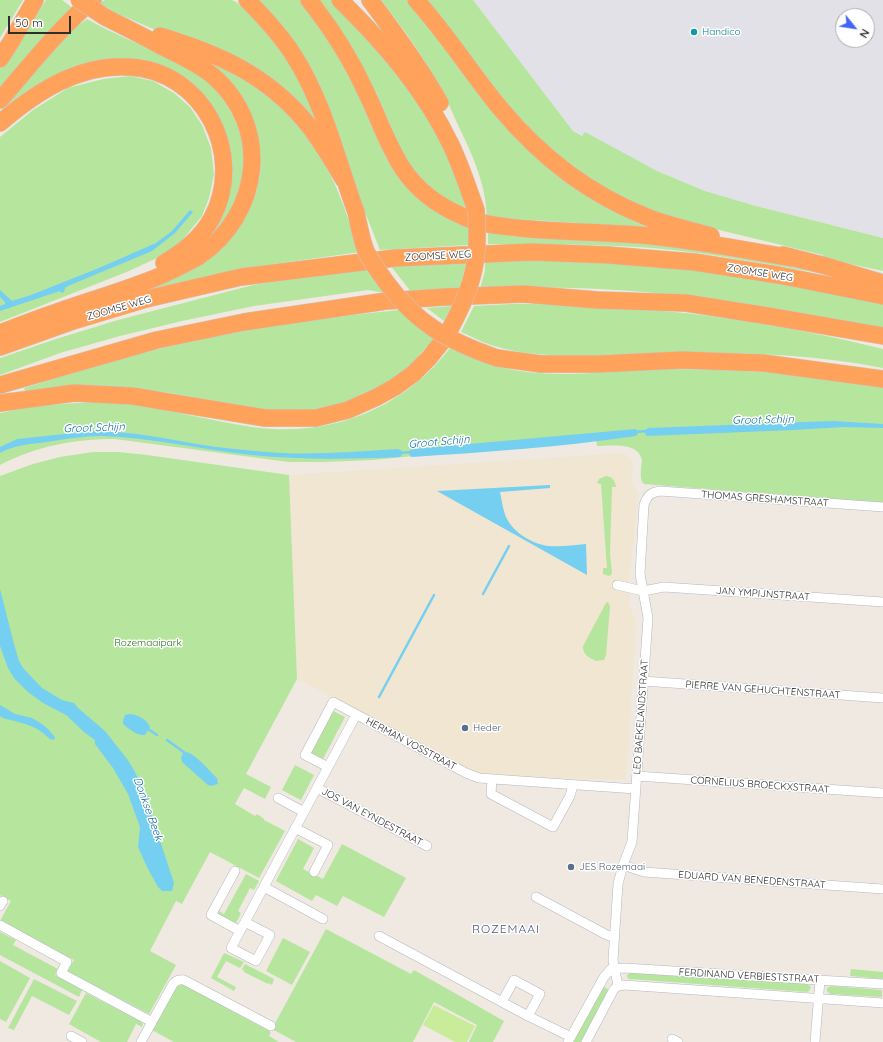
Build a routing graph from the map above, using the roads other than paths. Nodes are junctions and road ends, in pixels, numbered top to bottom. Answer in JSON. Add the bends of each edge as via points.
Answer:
{"nodes":[{"id":1,"x":35,"y":0,"type":"edge"},
{"id":2,"x":79,"y":0,"type":"edge"},
{"id":3,"x":93,"y":0,"type":"edge"},
{"id":4,"x":247,"y":0,"type":"edge"},
{"id":5,"x":309,"y":0,"type":"edge"},
{"id":6,"x":340,"y":0,"type":"edge"},
{"id":7,"x":370,"y":0,"type":"edge"},
{"id":8,"x":416,"y":0,"type":"edge"},
{"id":9,"x":105,"y":17,"type":"junction"},
{"id":10,"x":0,"y":59,"type":"edge"},
{"id":11,"x":0,"y":100,"type":"edge"},
{"id":12,"x":0,"y":123,"type":"edge"},
{"id":13,"x":466,"y":172,"type":"junction"},
{"id":14,"x":344,"y":180,"type":"junction"},
{"id":15,"x":793,"y":258,"type":"junction"},
{"id":16,"x":883,"y":283,"type":"edge"},
{"id":17,"x":883,"y":296,"type":"edge"},
{"id":18,"x":95,"y":300,"type":"junction"},
{"id":19,"x":0,"y":333,"type":"edge"},
{"id":20,"x":883,"y":336,"type":"edge"},
{"id":21,"x":0,"y":347,"type":"edge"},
{"id":22,"x":883,"y":378,"type":"edge"},
{"id":23,"x":0,"y":385,"type":"edge"},
{"id":24,"x":0,"y":403,"type":"edge"},
{"id":25,"x":649,"y":496,"type":"joint"},
{"id":26,"x":883,"y":507,"type":"edge"},
{"id":27,"x":617,"y":585,"type":"dead end"},
{"id":28,"x":644,"y":590,"type":"junction"},
{"id":29,"x":883,"y":602,"type":"edge"},
{"id":30,"x":643,"y":682,"type":"junction"},
{"id":31,"x":883,"y":698,"type":"edge"},
{"id":32,"x":356,"y":715,"type":"junction"},
{"id":33,"x":328,"y":767,"type":"junction"},
{"id":34,"x":637,"y":776,"type":"junction"},
{"id":35,"x":492,"y":780,"type":"junction"},
{"id":36,"x":573,"y":785,"type":"junction"},
{"id":37,"x":317,"y":788,"type":"junction"},
{"id":38,"x":636,"y":789,"type":"junction"},
{"id":39,"x":883,"y":793,"type":"edge"},
{"id":40,"x":278,"y":798,"type":"dead end"},
{"id":41,"x":304,"y":812,"type":"junction"},
{"id":42,"x":295,"y":828,"type":"junction"},
{"id":43,"x":427,"y":846,"type":"dead end"},
{"id":44,"x":623,"y":865,"type":"junction"},
{"id":45,"x":235,"y":871,"type":"dead end"},
{"id":46,"x":314,"y":872,"type":"dead end"},
{"id":47,"x":264,"y":887,"type":"junction"},
{"id":48,"x":883,"y":889,"type":"edge"},
{"id":49,"x":536,"y":897,"type":"dead end"},
{"id":50,"x":323,"y":919,"type":"dead end"},
{"id":51,"x":245,"y":922,"type":"junction"},
{"id":52,"x":0,"y":925,"type":"edge"},
{"id":53,"x":240,"y":931,"type":"junction"},
{"id":54,"x":379,"y":936,"type":"dead end"},
{"id":55,"x":614,"y":938,"type":"junction"},
{"id":56,"x":614,"y":968,"type":"junction"},
{"id":57,"x":820,"y":980,"type":"junction"},
{"id":58,"x":883,"y":984,"type":"edge"},
{"id":59,"x":618,"y":986,"type":"junction"},
{"id":60,"x":818,"y":998,"type":"junction"},
{"id":61,"x":502,"y":1002,"type":"junction"},
{"id":62,"x":883,"y":1003,"type":"edge"},
{"id":63,"x":528,"y":1016,"type":"junction"},
{"id":64,"x":152,"y":1022,"type":"junction"},
{"id":65,"x":271,"y":1026,"type":"dead end"},
{"id":66,"x":71,"y":1036,"type":"dead end"},
{"id":67,"x":570,"y":1039,"type":"edge"},
{"id":68,"x":82,"y":1042,"type":"edge"},
{"id":69,"x":141,"y":1042,"type":"edge"},
{"id":70,"x":586,"y":1042,"type":"edge"},
{"id":71,"x":815,"y":1042,"type":"edge"}],
"edges":[{"from":1,"to":10,"type":"highway"},
{"from":2,"to":9,"type":"highway","bridge":true},
{"from":3,"to":11,"type":"highway","via":[[65,26]]},
{"from":4,"to":14,"type":"highway","via":[[268,20],[299,64],[321,110]]},
{"from":5,"to":15,"type":"highway","via":[[353,65],[403,169],[417,186],[448,210],[463,217],[500,226],[640,235]]},
{"from":6,"to":13,"type":"highway","via":[[400,64],[423,96]]},
{"from":7,"to":13,"type":"highway","via":[[429,84],[447,116]]},
{"from":8,"to":15,"type":"highway","via":[[520,132],[582,184],[648,218]]},
{"from":9,"to":14,"type":"highway","via":[[210,53],[249,72],[280,96],[306,122]]},
{"from":9,"to":18,"type":"highway","via":[[194,63],[221,84],[236,103],[246,126],[252,151],[252,165],[248,191],[239,212],[230,226],[207,250],[176,268]]},
{"from":12,"to":18,"type":"highway","via":[[44,90],[63,80],[98,69],[122,66],[156,72],[185,88],[215,125],[221,145],[224,178],[218,204],[206,228],[182,253],[144,276]]},
{"from":13,"to":24,"type":"highway","bridge":true,"via":[[476,210],[477,244],[475,264],[466,297],[451,327],[429,358],[413,374],[377,397],[348,410],[316,418],[265,418],[132,396],[74,393]]},
{"from":14,"to":22,"type":"highway","bridge":true,"via":[[366,251],[399,300],[443,336],[474,350],[497,358],[541,364],[682,360],[763,363]]},
{"from":15,"to":16,"type":"highway"},
{"from":17,"to":21,"type":"highway","name":"ZOOMSE WEG","via":[[702,264],[615,256],[532,252],[395,258],[241,277],[146,299]]},
{"from":18,"to":19,"type":"highway"},
{"from":20,"to":23,"type":"highway","via":[[686,303],[523,294],[430,298],[386,301],[244,322],[157,340]]},
{"from":25,"to":26,"type":"street","name":"THOMAS GRESHAMSTRAAT","via":[[660,491]]},
{"from":25,"to":28,"type":"street","name":"LEO BAEKELANDSTRAAT","via":[[644,505],[640,568]]},
{"from":27,"to":28,"type":"street","name":"JAN YMPIJNSTRAAT"},
{"from":28,"to":29,"type":"street","name":"JAN YMPIJNSTRAAT","via":[[664,587]]},
{"from":28,"to":30,"type":"street","name":"LEO BAEKELANDSTRAAT","via":[[648,618]]},
{"from":30,"to":31,"type":"street","name":"PIERRE VAN GEHUCHTENSTRAAT"},
{"from":30,"to":34,"type":"street","name":"LEO BAEKELANDSTRAAT"},
{"from":32,"to":33,"type":"street"},
{"from":32,"to":33,"type":"street","name":"HERMAN VOSSTRAAT","via":[[333,702],[304,755]]},
{"from":32,"to":35,"type":"street","name":"HERMAN VOSSTRAAT","via":[[466,773]]},
{"from":33,"to":37,"type":"street"},
{"from":34,"to":38,"type":"street","name":"LEO BAEKELANDSTRAAT"},
{"from":34,"to":39,"type":"street","name":"CORNELIUS BROECKXSTRAAT"},
{"from":35,"to":36,"type":"street","name":"HERMAN VOSSTRAAT"},
{"from":35,"to":36,"type":"street","via":[[491,794],[553,827],[570,796]]},
{"from":36,"to":38,"type":"street","name":"HERMAN VOSSTRAAT"},
{"from":37,"to":41,"type":"street"},
{"from":37,"to":43,"type":"street","name":"JOS VAN EYNDESTRAAT"},
{"from":38,"to":44,"type":"street","name":"LEO BAEKELANDSTRAAT","via":[[632,842]]},
{"from":40,"to":41,"type":"street"},
{"from":41,"to":42,"type":"street"},
{"from":42,"to":46,"type":"street","via":[[328,845]]},
{"from":42,"to":47,"type":"street"},
{"from":44,"to":48,"type":"street","name":"EDUARD VAN BENEDENSTRAAT","via":[[644,872]]},
{"from":44,"to":55,"type":"street","name":"LEO BAEKELANDSTRAAT","via":[[618,884]]},
{"from":45,"to":53,"type":"street","via":[[211,915]]},
{"from":47,"to":50,"type":"street"},
{"from":47,"to":51,"type":"street"},
{"from":49,"to":55,"type":"street"},
{"from":51,"to":53,"type":"street"},
{"from":51,"to":53,"type":"street","via":[[270,935],[256,961],[231,948]]},
{"from":52,"to":64,"type":"street","via":[[67,962],[61,974]]},
{"from":54,"to":61,"type":"street"},
{"from":55,"to":56,"type":"street","name":"LEO BAEKELANDSTRAAT"},
{"from":56,"to":57,"type":"street","name":"FERDINAND VERBIESTSTRAAT"},
{"from":56,"to":59,"type":"street"},
{"from":56,"to":67,"type":"street","via":[[604,976]]},
{"from":57,"to":58,"type":"street","name":"FERDINAND VERBIESTSTRAAT"},
{"from":57,"to":60,"type":"street"},
{"from":59,"to":60,"type":"street","name":"FERDINAND VERBIESTSTRAAT"},
{"from":59,"to":70,"type":"street"},
{"from":60,"to":62,"type":"street","name":"FERDINAND VERBIESTSTRAAT"},
{"from":60,"to":71,"type":"street"},
{"from":61,"to":63,"type":"street"},
{"from":61,"to":63,"type":"street","via":[[514,980],[521,983],[540,994]]},
{"from":63,"to":67,"type":"street"},
{"from":64,"to":65,"type":"street","via":[[173,984],[180,979]]},
{"from":64,"to":69,"type":"street"},
{"from":66,"to":68,"type":"street"}]}
